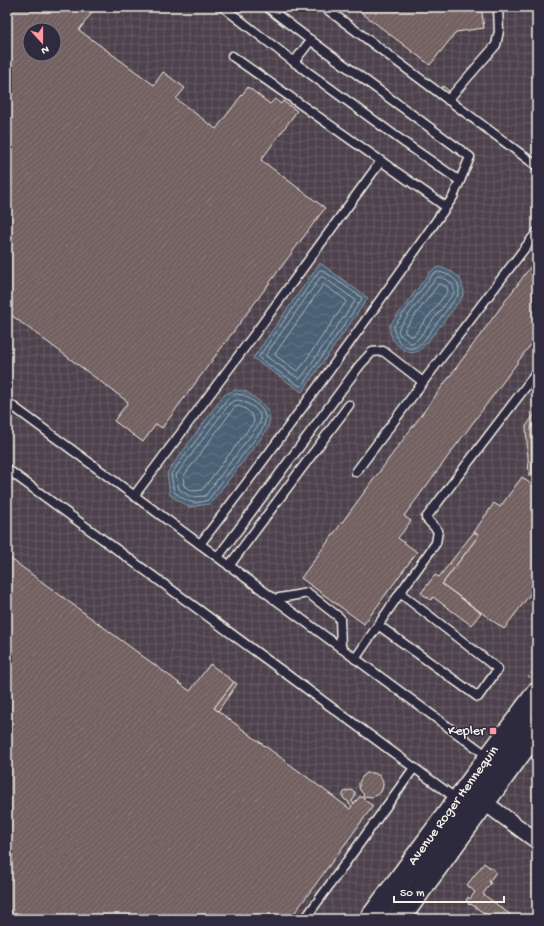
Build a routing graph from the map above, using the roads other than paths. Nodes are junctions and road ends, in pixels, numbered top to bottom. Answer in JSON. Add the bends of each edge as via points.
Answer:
{"nodes":[{"id":1,"x":223,"y":7,"type":"edge"},
{"id":2,"x":267,"y":7,"type":"edge"},
{"id":3,"x":324,"y":7,"type":"edge"},
{"id":4,"x":498,"y":7,"type":"edge"},
{"id":5,"x":311,"y":40,"type":"junction"},
{"id":6,"x":232,"y":56,"type":"dead end"},
{"id":7,"x":294,"y":62,"type":"junction"},
{"id":8,"x":448,"y":100,"type":"junction"},
{"id":9,"x":381,"y":161,"type":"junction"},
{"id":10,"x":537,"y":166,"type":"edge"},
{"id":11,"x":460,"y":181,"type":"junction"},
{"id":12,"x":446,"y":207,"type":"junction"},
{"id":13,"x":537,"y":232,"type":"edge"},
{"id":14,"x":537,"y":372,"type":"edge"},
{"id":15,"x":423,"y":382,"type":"junction"},
{"id":16,"x":7,"y":402,"type":"edge"},
{"id":17,"x":349,"y":405,"type":"dead end"},
{"id":18,"x":7,"y":469,"type":"edge"},
{"id":19,"x":356,"y":472,"type":"dead end"},
{"id":20,"x":134,"y":496,"type":"junction"},
{"id":21,"x":200,"y":544,"type":"junction"},
{"id":22,"x":218,"y":557,"type":"junction"},
{"id":23,"x":229,"y":566,"type":"junction"},
{"id":24,"x":400,"y":593,"type":"junction"},
{"id":25,"x":274,"y":599,"type":"junction"},
{"id":26,"x":378,"y":625,"type":"junction"},
{"id":27,"x":341,"y":648,"type":"junction"},
{"id":28,"x":355,"y":659,"type":"junction"},
{"id":29,"x":537,"y":694,"type":"edge"},
{"id":30,"x":537,"y":729,"type":"edge"},
{"id":31,"x":490,"y":757,"type":"junction"},
{"id":32,"x":414,"y":768,"type":"junction"},
{"id":33,"x":462,"y":795,"type":"junction"},
{"id":34,"x":484,"y":803,"type":"junction"},
{"id":35,"x":537,"y":842,"type":"edge"},
{"id":36,"x":305,"y":919,"type":"edge"},
{"id":37,"x":371,"y":919,"type":"edge"},
{"id":38,"x":398,"y":919,"type":"edge"}],
"edges":[{"from":1,"to":7,"type":"lane"},
{"from":2,"to":5,"type":"lane"},
{"from":3,"to":8,"type":"lane"},
{"from":4,"to":8,"type":"lane","via":[[499,31],[496,45]]},
{"from":5,"to":7,"type":"lane"},
{"from":5,"to":11,"type":"lane","via":[[470,157]]},
{"from":6,"to":9,"type":"lane"},
{"from":7,"to":11,"type":"lane"},
{"from":8,"to":10,"type":"lane"},
{"from":9,"to":12,"type":"lane"},
{"from":9,"to":20,"type":"lane"},
{"from":11,"to":12,"type":"lane"},
{"from":12,"to":21,"type":"lane","via":[[234,502]]},
{"from":13,"to":15,"type":"lane"},
{"from":14,"to":24,"type":"lane","via":[[426,518],[438,531],[436,543]]},
{"from":15,"to":19,"type":"lane"},
{"from":15,"to":22,"type":"lane","via":[[383,351],[372,352]]},
{"from":16,"to":20,"type":"lane"},
{"from":17,"to":23,"type":"lane"},
{"from":18,"to":32,"type":"lane"},
{"from":20,"to":21,"type":"lane"},
{"from":21,"to":22,"type":"lane"},
{"from":22,"to":23,"type":"lane"},
{"from":23,"to":25,"type":"lane"},
{"from":24,"to":26,"type":"lane"},
{"from":24,"to":26,"type":"lane","via":[[498,669],[478,697]]},
{"from":25,"to":27,"type":"lane"},
{"from":25,"to":27,"type":"lane","via":[[308,593],[340,618]]},
{"from":26,"to":28,"type":"lane"},
{"from":27,"to":28,"type":"lane"},
{"from":28,"to":31,"type":"lane"},
{"from":29,"to":31,"type":"street","name":"Avenue Roger Hennequin"},
{"from":30,"to":34,"type":"street","name":"Avenue Roger Hennequin"},
{"from":31,"to":33,"type":"street","name":"Avenue Roger Hennequin"},
{"from":32,"to":33,"type":"lane"},
{"from":32,"to":36,"type":"lane"},
{"from":33,"to":34,"type":"street"},
{"from":33,"to":37,"type":"street","name":"Avenue Roger Hennequin"},
{"from":34,"to":35,"type":"street"},
{"from":34,"to":38,"type":"street","name":"Avenue Roger Hennequin"}]}
